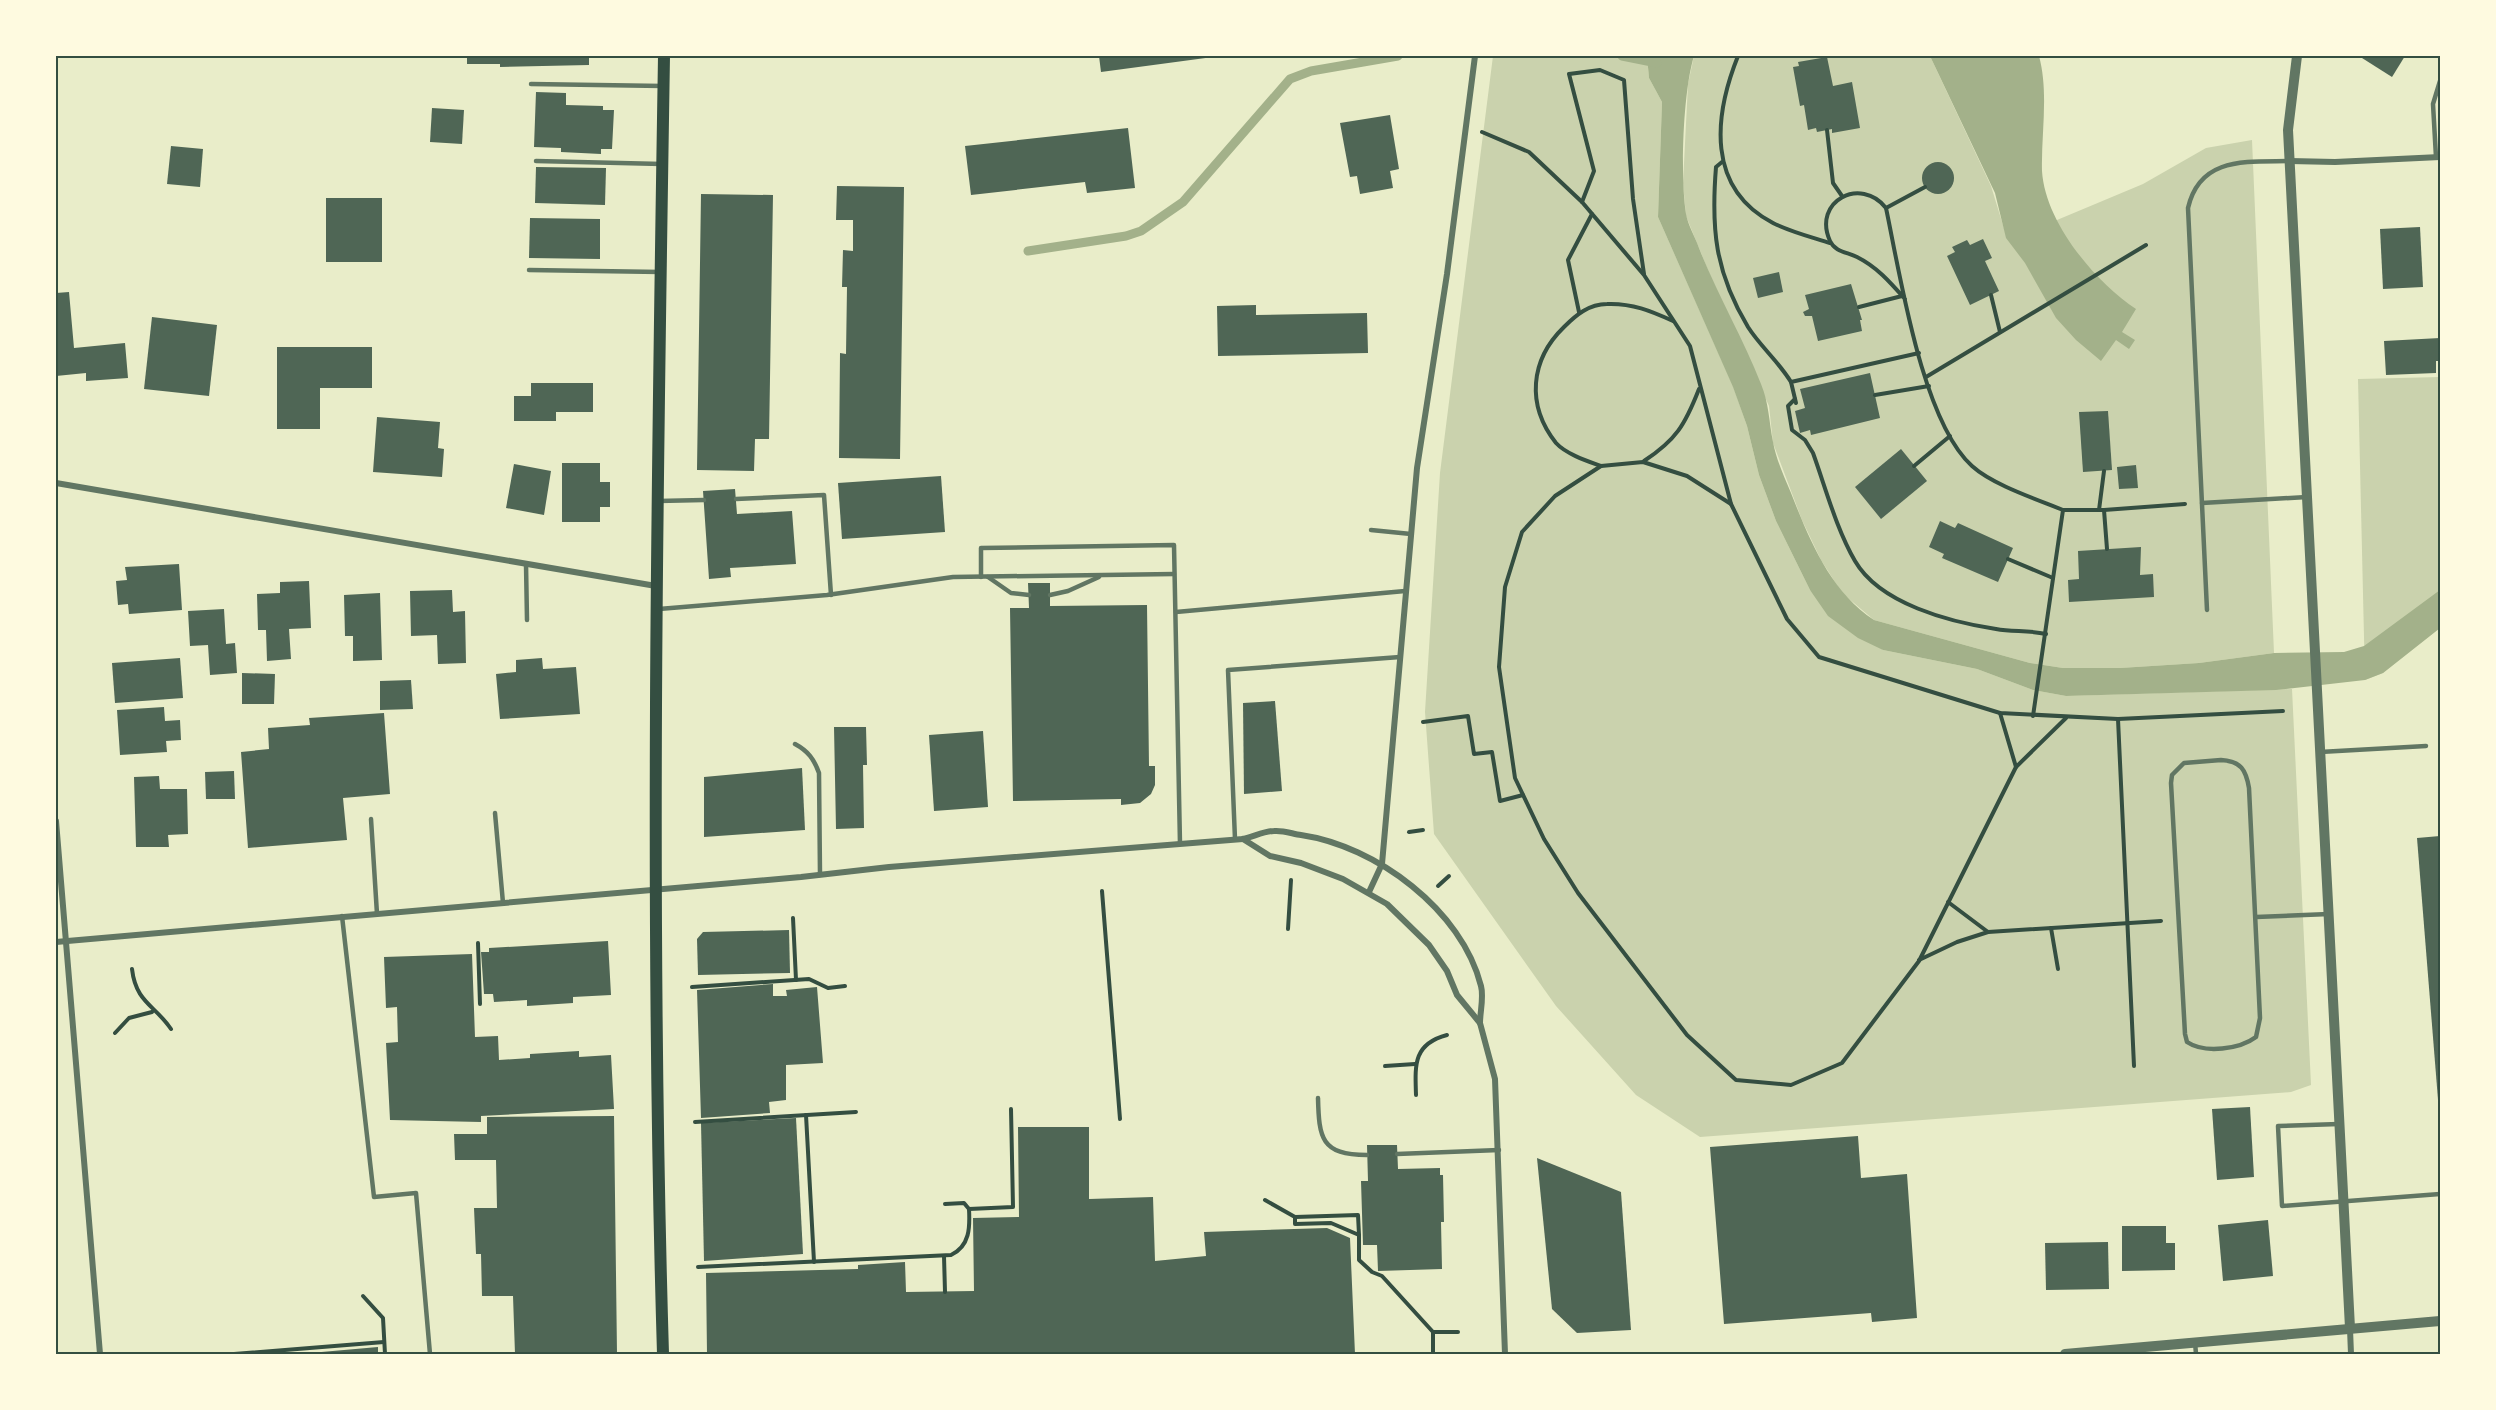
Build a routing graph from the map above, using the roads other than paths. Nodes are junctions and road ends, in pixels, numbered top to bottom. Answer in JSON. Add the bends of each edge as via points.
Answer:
{"nodes":[{"id":1,"x":664,"y":56,"type":"edge"},
{"id":2,"x":1475,"y":56,"type":"edge"},
{"id":3,"x":2297,"y":56,"type":"edge"},
{"id":4,"x":2440,"y":81,"type":"edge"},
{"id":5,"x":531,"y":84,"type":"dead end"},
{"id":6,"x":663,"y":86,"type":"junction"},
{"id":7,"x":2438,"y":157,"type":"edge"},
{"id":8,"x":536,"y":161,"type":"dead end"},
{"id":9,"x":2290,"y":161,"type":"junction"},
{"id":10,"x":662,"y":164,"type":"junction"},
{"id":11,"x":529,"y":270,"type":"dead end"},
{"id":12,"x":661,"y":272,"type":"junction"},
{"id":13,"x":56,"y":483,"type":"edge"},
{"id":14,"x":2307,"y":497,"type":"junction"},
{"id":15,"x":736,"y":500,"type":"dead end"},
{"id":16,"x":657,"y":501,"type":"junction"},
{"id":17,"x":704,"y":501,"type":"dead end"},
{"id":18,"x":2202,"y":503,"type":"junction"},
{"id":19,"x":1371,"y":530,"type":"dead end"},
{"id":20,"x":1411,"y":534,"type":"junction"},
{"id":21,"x":526,"y":564,"type":"junction"},
{"id":22,"x":1174,"y":574,"type":"junction"},
{"id":23,"x":1104,"y":575,"type":"junction"},
{"id":24,"x":981,"y":577,"type":"junction"},
{"id":25,"x":988,"y":577,"type":"junction"},
{"id":26,"x":656,"y":586,"type":"junction"},
{"id":27,"x":1405,"y":591,"type":"junction"},
{"id":28,"x":831,"y":595,"type":"junction"},
{"id":29,"x":1029,"y":595,"type":"dead end"},
{"id":30,"x":1050,"y":595,"type":"dead end"},
{"id":31,"x":656,"y":609,"type":"junction"},
{"id":32,"x":2207,"y":610,"type":"dead end"},
{"id":33,"x":1176,"y":612,"type":"junction"},
{"id":34,"x":526,"y":620,"type":"dead end"},
{"id":35,"x":1400,"y":657,"type":"junction"},
{"id":36,"x":795,"y":744,"type":"dead end"},
{"id":37,"x":2426,"y":746,"type":"dead end"},
{"id":38,"x":2320,"y":752,"type":"junction"},
{"id":39,"x":495,"y":813,"type":"dead end"},
{"id":40,"x":371,"y":819,"type":"dead end"},
{"id":41,"x":56,"y":820,"type":"edge"},
{"id":42,"x":1235,"y":839,"type":"junction"},
{"id":43,"x":1243,"y":839,"type":"junction"},
{"id":44,"x":1180,"y":844,"type":"junction"},
{"id":45,"x":1382,"y":864,"type":"junction"},
{"id":46,"x":820,"y":875,"type":"junction"},
{"id":47,"x":656,"y":890,"type":"junction"},
{"id":48,"x":1369,"y":892,"type":"junction"},
{"id":49,"x":503,"y":903,"type":"junction"},
{"id":50,"x":377,"y":914,"type":"junction"},
{"id":51,"x":2329,"y":914,"type":"junction"},
{"id":52,"x":342,"y":916,"type":"junction"},
{"id":53,"x":2256,"y":917,"type":"junction"},
{"id":54,"x":56,"y":942,"type":"edge"},
{"id":55,"x":65,"y":942,"type":"junction"},
{"id":56,"x":1480,"y":1023,"type":"junction"},
{"id":57,"x":1318,"y":1098,"type":"dead end"},
{"id":58,"x":2339,"y":1124,"type":"junction"},
{"id":59,"x":1499,"y":1150,"type":"junction"},
{"id":60,"x":1397,"y":1154,"type":"dead end"},
{"id":61,"x":1367,"y":1155,"type":"dead end"},
{"id":62,"x":2440,"y":1194,"type":"edge"},
{"id":63,"x":2343,"y":1203,"type":"junction"},
{"id":64,"x":2440,"y":1321,"type":"edge"},
{"id":65,"x":2350,"y":1328,"type":"junction"},
{"id":66,"x":2195,"y":1342,"type":"junction"},
{"id":67,"x":2143,"y":1351,"type":"edge"},
{"id":68,"x":100,"y":1354,"type":"edge"},
{"id":69,"x":430,"y":1354,"type":"edge"},
{"id":70,"x":663,"y":1354,"type":"edge"},
{"id":71,"x":1505,"y":1354,"type":"edge"},
{"id":72,"x":2065,"y":1354,"type":"edge"},
{"id":73,"x":2196,"y":1354,"type":"edge"},
{"id":74,"x":2351,"y":1354,"type":"edge"}],
"edges":[{"from":1,"to":6,"type":"main road"},
{"from":2,"to":20,"type":"street"},
{"from":3,"to":9,"type":"street","via":[[2288,130]]},
{"from":4,"to":7,"type":"lane","via":[[2433,104]]},
{"from":5,"to":6,"type":"lane"},
{"from":6,"to":10,"type":"main road"},
{"from":7,"to":9,"type":"street"},
{"from":8,"to":10,"type":"lane"},
{"from":9,"to":14,"type":"street"},
{"from":9,"to":18,"type":"lane","via":[[2222,166],[2201,179],[2188,208]]},
{"from":10,"to":12,"type":"main road"},
{"from":11,"to":12,"type":"lane"},
{"from":12,"to":16,"type":"main road"},
{"from":13,"to":21,"type":"street"},
{"from":14,"to":18,"type":"lane"},
{"from":14,"to":38,"type":"street"},
{"from":15,"to":28,"type":"lane","via":[[824,495]]},
{"from":16,"to":17,"type":"lane"},
{"from":16,"to":26,"type":"main road"},
{"from":18,"to":32,"type":"lane"},
{"from":19,"to":20,"type":"lane"},
{"from":20,"to":27,"type":"street"},
{"from":21,"to":26,"type":"street"},
{"from":21,"to":34,"type":"lane"},
{"from":22,"to":23,"type":"lane"},
{"from":22,"to":24,"type":"lane","via":[[1174,546],[981,548]]},
{"from":22,"to":33,"type":"lane"},
{"from":23,"to":25,"type":"lane"},
{"from":23,"to":30,"type":"lane"},
{"from":24,"to":25,"type":"lane"},
{"from":24,"to":28,"type":"lane","via":[[953,577]]},
{"from":25,"to":29,"type":"lane","via":[[1011,593]]},
{"from":26,"to":31,"type":"main road"},
{"from":27,"to":33,"type":"lane"},
{"from":27,"to":35,"type":"street"},
{"from":28,"to":31,"type":"lane"},
{"from":31,"to":47,"type":"main road"},
{"from":33,"to":44,"type":"lane"},
{"from":35,"to":42,"type":"lane","via":[[1228,670]]},
{"from":35,"to":45,"type":"street"},
{"from":36,"to":46,"type":"lane","via":[[811,756],[819,774]]},
{"from":37,"to":38,"type":"lane"},
{"from":38,"to":51,"type":"street"},
{"from":39,"to":49,"type":"lane"},
{"from":40,"to":50,"type":"lane"},
{"from":41,"to":55,"type":"street"},
{"from":42,"to":43,"type":"street"},
{"from":42,"to":44,"type":"street"},
{"from":43,"to":45,"type":"street","via":[[1274,831],[1315,837],[1348,846]]},
{"from":43,"to":48,"type":"street","via":[[1270,856],[1314,868]]},
{"from":44,"to":46,"type":"street"},
{"from":45,"to":48,"type":"street"},
{"from":45,"to":56,"type":"street","via":[[1435,909],[1458,937],[1482,988]]},
{"from":46,"to":47,"type":"street"},
{"from":47,"to":49,"type":"street"},
{"from":47,"to":70,"type":"main road"},
{"from":48,"to":56,"type":"street","via":[[1401,916],[1429,945],[1447,971],[1457,995]]},
{"from":49,"to":50,"type":"street"},
{"from":50,"to":52,"type":"street"},
{"from":51,"to":53,"type":"lane"},
{"from":51,"to":58,"type":"street"},
{"from":52,"to":55,"type":"street"},
{"from":52,"to":69,"type":"lane","via":[[374,1197],[416,1193]]},
{"from":53,"to":53,"type":"lane","via":[[2260,1018],[2256,1037],[2239,1046],[2201,1048],[2187,1042],[2172,775],[2184,763],[2232,761],[2241,765],[2247,776]]},
{"from":54,"to":55,"type":"street"},
{"from":55,"to":68,"type":"street"},
{"from":56,"to":59,"type":"street","via":[[1495,1079]]},
{"from":57,"to":61,"type":"lane","via":[[1319,1128],[1326,1145]]},
{"from":58,"to":63,"type":"street"},
{"from":58,"to":63,"type":"lane","via":[[2278,1126],[2282,1206]]},
{"from":59,"to":60,"type":"lane"},
{"from":59,"to":71,"type":"street"},
{"from":62,"to":63,"type":"lane"},
{"from":63,"to":65,"type":"street"},
{"from":64,"to":65,"type":"street"},
{"from":65,"to":66,"type":"street"},
{"from":65,"to":74,"type":"street"},
{"from":66,"to":67,"type":"street"},
{"from":66,"to":73,"type":"lane"},
{"from":67,"to":72,"type":"street"}]}
